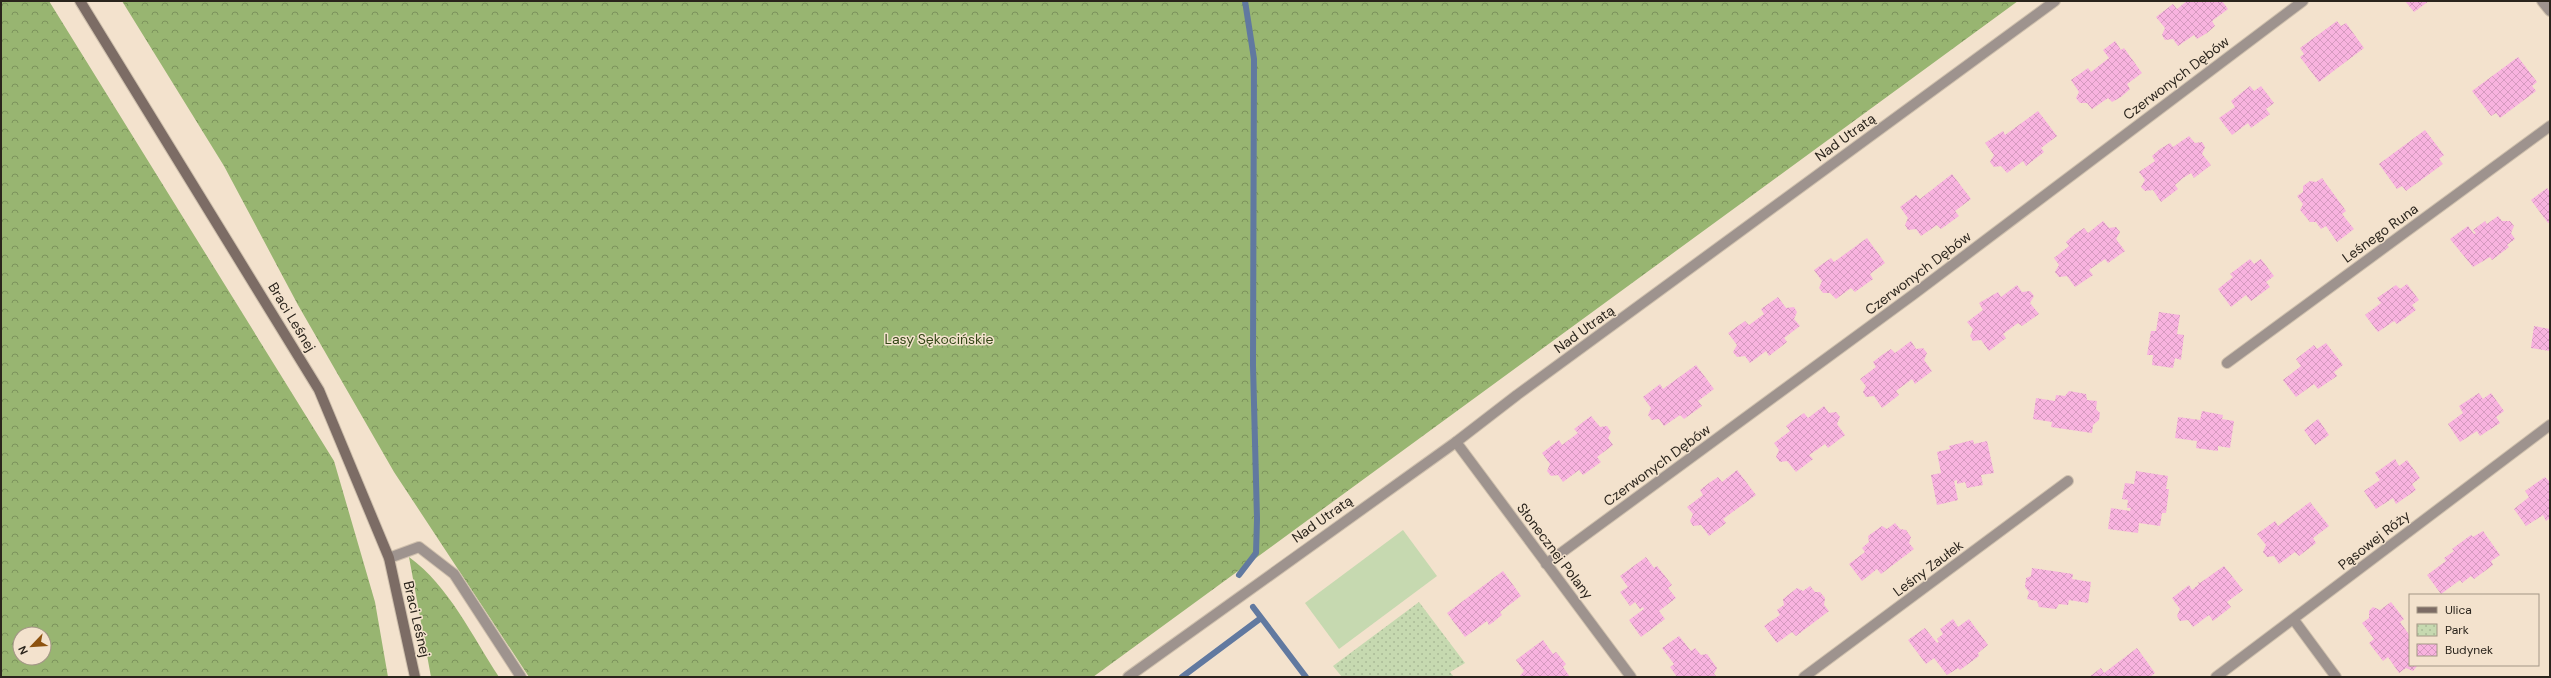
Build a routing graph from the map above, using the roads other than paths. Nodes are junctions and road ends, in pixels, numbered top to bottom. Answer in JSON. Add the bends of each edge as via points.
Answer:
{"nodes":[{"id":1,"x":80,"y":1,"type":"edge"},
{"id":2,"x":2055,"y":1,"type":"edge"},
{"id":3,"x":2303,"y":1,"type":"edge"},
{"id":4,"x":2542,"y":1,"type":"edge"},
{"id":5,"x":2550,"y":11,"type":"edge"},
{"id":6,"x":2550,"y":126,"type":"edge"},
{"id":7,"x":2227,"y":363,"type":"dead end"},
{"id":8,"x":2550,"y":425,"type":"edge"},
{"id":9,"x":1456,"y":442,"type":"junction"},
{"id":10,"x":2068,"y":481,"type":"dead end"},
{"id":11,"x":389,"y":558,"type":"junction"},
{"id":12,"x":1546,"y":564,"type":"junction"},
{"id":13,"x":2294,"y":620,"type":"junction"},
{"id":14,"x":415,"y":677,"type":"edge"},
{"id":15,"x":521,"y":677,"type":"edge"},
{"id":16,"x":1128,"y":677,"type":"edge"},
{"id":17,"x":1631,"y":677,"type":"edge"},
{"id":18,"x":1804,"y":677,"type":"edge"},
{"id":19,"x":2216,"y":677,"type":"edge"},
{"id":20,"x":2336,"y":677,"type":"edge"}],
"edges":[{"from":1,"to":11,"type":"main road","name":"Braci Leśnej","via":[[319,390]]},
{"from":2,"to":9,"type":"street","name":"Nad Utratą"},
{"from":3,"to":12,"type":"street","name":"Czerwonych Dębów","via":[[1914,294]]},
{"from":4,"to":5,"type":"street"},
{"from":6,"to":7,"type":"street","name":"Leśnego Runa"},
{"from":8,"to":13,"type":"street","name":"Pąsowej Róży","via":[[2380,551]]},
{"from":9,"to":12,"type":"street","name":"Słonecznej Polany"},
{"from":9,"to":16,"type":"street","name":"Nad Utratą"},
{"from":10,"to":18,"type":"street","name":"Leśny Zaułek"},
{"from":11,"to":14,"type":"main road","name":"Braci Leśnej"},
{"from":11,"to":15,"type":"street","via":[[419,547],[454,574]]},
{"from":12,"to":17,"type":"street","name":"Słonecznej Polany"},
{"from":13,"to":19,"type":"street","name":"Pąsowej Róży"},
{"from":13,"to":20,"type":"street"}]}
